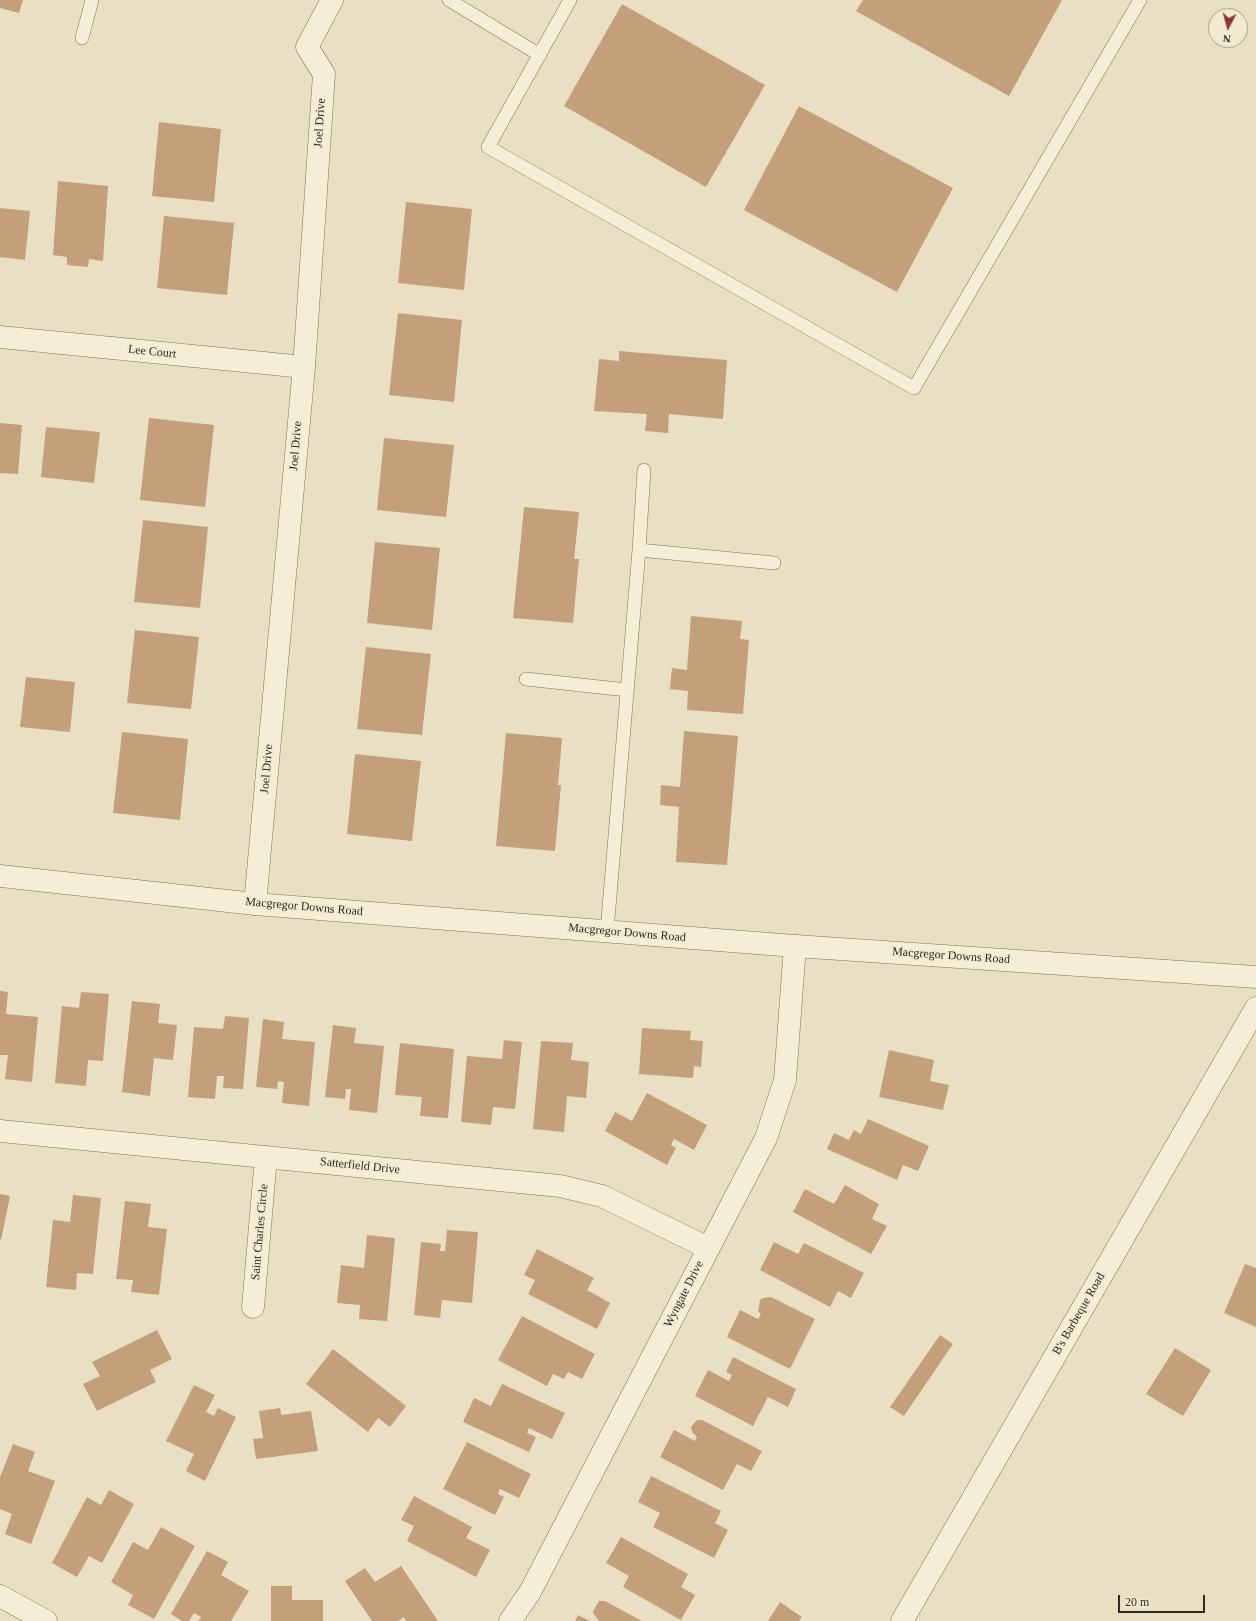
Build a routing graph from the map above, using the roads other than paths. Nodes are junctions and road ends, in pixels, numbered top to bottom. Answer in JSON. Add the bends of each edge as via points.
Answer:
{"nodes":[{"id":1,"x":92,"y":0,"type":"edge"},
{"id":2,"x":332,"y":0,"type":"edge"},
{"id":3,"x":449,"y":0,"type":"edge"},
{"id":4,"x":570,"y":0,"type":"edge"},
{"id":5,"x":1140,"y":0,"type":"edge"},
{"id":6,"x":82,"y":38,"type":"dead end"},
{"id":7,"x":540,"y":55,"type":"junction"},
{"id":8,"x":0,"y":337,"type":"edge"},
{"id":9,"x":304,"y":367,"type":"junction"},
{"id":10,"x":644,"y":470,"type":"dead end"},
{"id":11,"x":639,"y":550,"type":"junction"},
{"id":12,"x":774,"y":563,"type":"dead end"},
{"id":13,"x":526,"y":679,"type":"dead end"},
{"id":14,"x":628,"y":690,"type":"junction"},
{"id":15,"x":0,"y":876,"type":"edge"},
{"id":16,"x":255,"y":904,"type":"junction"},
{"id":17,"x":607,"y":931,"type":"junction"},
{"id":18,"x":795,"y":946,"type":"junction"},
{"id":19,"x":1256,"y":977,"type":"edge"},
{"id":20,"x":1256,"y":1008,"type":"edge"},
{"id":21,"x":0,"y":1131,"type":"edge"},
{"id":22,"x":266,"y":1157,"type":"junction"},
{"id":23,"x":708,"y":1248,"type":"junction"},
{"id":24,"x":253,"y":1307,"type":"dead end"},
{"id":25,"x":0,"y":1596,"type":"edge"},
{"id":26,"x":46,"y":1621,"type":"edge"},
{"id":27,"x":510,"y":1621,"type":"edge"},
{"id":28,"x":902,"y":1621,"type":"edge"}],
"edges":[{"from":1,"to":6,"type":"lane"},
{"from":2,"to":9,"type":"street","name":"Joel Drive","via":[[307,47],[324,74]]},
{"from":3,"to":7,"type":"lane"},
{"from":4,"to":7,"type":"lane"},
{"from":5,"to":7,"type":"lane","via":[[914,388],[488,147]]},
{"from":8,"to":9,"type":"street","name":"Lee Court"},
{"from":9,"to":16,"type":"street","name":"Joel Drive"},
{"from":10,"to":11,"type":"lane"},
{"from":11,"to":12,"type":"lane"},
{"from":11,"to":14,"type":"lane"},
{"from":13,"to":14,"type":"lane"},
{"from":14,"to":17,"type":"lane"},
{"from":15,"to":16,"type":"street","name":"Macgregor Downs Road"},
{"from":16,"to":17,"type":"street","name":"Macgregor Downs Road"},
{"from":17,"to":18,"type":"street","name":"Macgregor Downs Road"},
{"from":18,"to":19,"type":"street","name":"Macgregor Downs Road"},
{"from":18,"to":23,"type":"street","name":"Wyngate Drive","via":[[785,1080],[766,1138]]},
{"from":20,"to":28,"type":"street","name":"B's Barbeque Road"},
{"from":21,"to":22,"type":"street","name":"Satterfield Drive"},
{"from":22,"to":23,"type":"street","name":"Satterfield Drive","via":[[560,1186],[602,1196]]},
{"from":22,"to":24,"type":"street","name":"Saint Charles Circle"},
{"from":23,"to":27,"type":"street","name":"Wyngate Drive","via":[[530,1592]]},
{"from":25,"to":26,"type":"street"}]}
